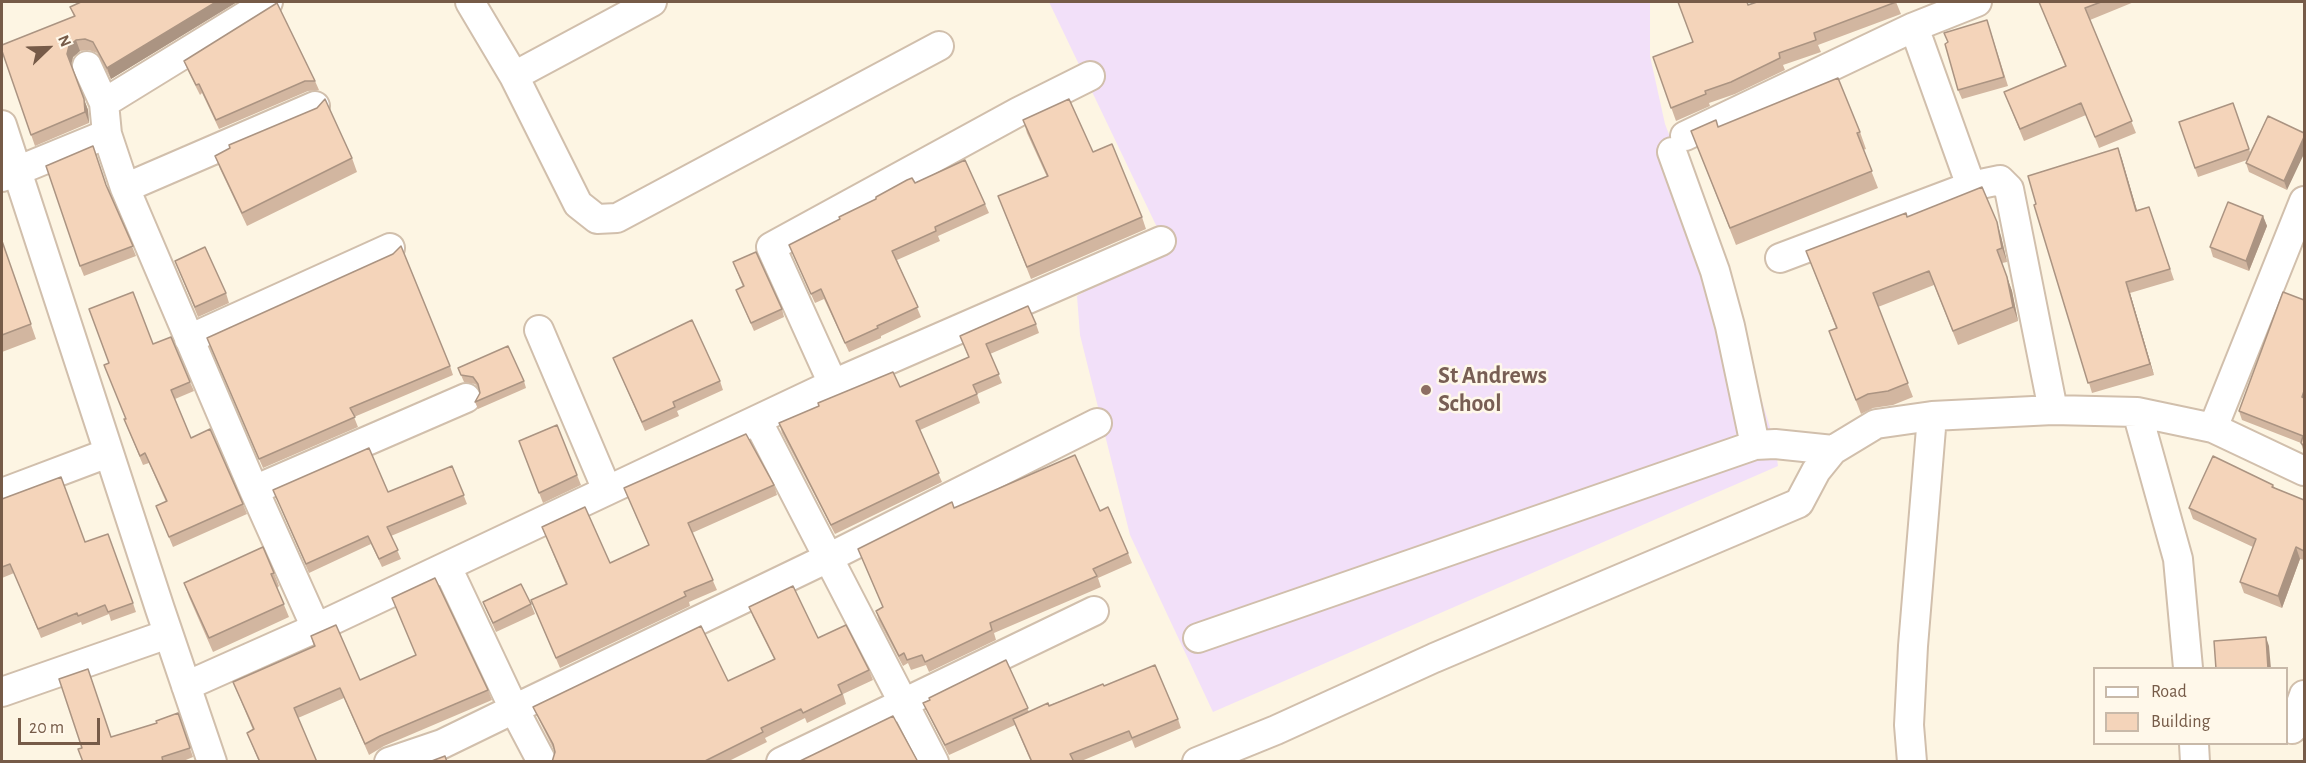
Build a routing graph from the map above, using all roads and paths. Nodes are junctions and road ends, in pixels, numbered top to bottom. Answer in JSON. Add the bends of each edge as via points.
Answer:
{"nodes":[{"id":1,"x":268,"y":2,"type":"edge"},
{"id":2,"x":470,"y":2,"type":"edge"},
{"id":3,"x":652,"y":2,"type":"edge"},
{"id":4,"x":1977,"y":2,"type":"edge"},
{"id":5,"x":1914,"y":27,"type":"junction"},
{"id":6,"x":939,"y":46,"type":"dead end"},
{"id":7,"x":87,"y":66,"type":"dead end"},
{"id":8,"x":514,"y":76,"type":"junction"},
{"id":9,"x":1090,"y":76,"type":"dead end"},
{"id":10,"x":104,"y":103,"type":"junction"},
{"id":11,"x":315,"y":106,"type":"edge"},
{"id":12,"x":2,"y":126,"type":"edge"},
{"id":13,"x":108,"y":134,"type":"junction"},
{"id":14,"x":9,"y":174,"type":"edge"},
{"id":15,"x":1971,"y":186,"type":"junction"},
{"id":16,"x":125,"y":188,"type":"junction"},
{"id":17,"x":2304,"y":201,"type":"edge"},
{"id":18,"x":1161,"y":241,"type":"dead end"},
{"id":19,"x":390,"y":248,"type":"dead end"},
{"id":20,"x":1780,"y":258,"type":"dead end"},
{"id":21,"x":539,"y":330,"type":"dead end"},
{"id":22,"x":189,"y":339,"type":"junction"},
{"id":23,"x":834,"y":384,"type":"junction"},
{"id":24,"x":466,"y":398,"type":"dead end"},
{"id":25,"x":2053,"y":410,"type":"junction"},
{"id":26,"x":2137,"y":412,"type":"junction"},
{"id":27,"x":1932,"y":416,"type":"junction"},
{"id":28,"x":757,"y":420,"type":"junction"},
{"id":29,"x":1097,"y":423,"type":"dead end"},
{"id":30,"x":2213,"y":428,"type":"junction"},
{"id":31,"x":1755,"y":445,"type":"junction"},
{"id":32,"x":1833,"y":450,"type":"junction"},
{"id":33,"x":108,"y":453,"type":"junction"},
{"id":34,"x":2304,"y":471,"type":"edge"},
{"id":35,"x":254,"y":490,"type":"junction"},
{"id":36,"x":608,"y":490,"type":"junction"},
{"id":37,"x":2,"y":493,"type":"edge"},
{"id":38,"x":828,"y":558,"type":"junction"},
{"id":39,"x":447,"y":567,"type":"junction"},
{"id":40,"x":1094,"y":611,"type":"dead end"},
{"id":41,"x":316,"y":628,"type":"junction"},
{"id":42,"x":168,"y":634,"type":"junction"},
{"id":43,"x":1198,"y":638,"type":"dead end"},
{"id":44,"x":2188,"y":667,"type":"edge"},
{"id":45,"x":186,"y":686,"type":"junction"},
{"id":46,"x":2,"y":692,"type":"edge"},
{"id":47,"x":2304,"y":695,"type":"edge"},
{"id":48,"x":903,"y":703,"type":"junction"},
{"id":49,"x":514,"y":709,"type":"junction"},
{"id":50,"x":2292,"y":729,"type":"dead end"},
{"id":51,"x":2194,"y":745,"type":"edge"},
{"id":52,"x":212,"y":762,"type":"edge"},
{"id":53,"x":389,"y":762,"type":"edge"},
{"id":54,"x":542,"y":762,"type":"edge"},
{"id":55,"x":781,"y":762,"type":"edge"},
{"id":56,"x":934,"y":762,"type":"edge"},
{"id":57,"x":1197,"y":762,"type":"edge"},
{"id":58,"x":1912,"y":762,"type":"edge"},
{"id":59,"x":2195,"y":762,"type":"edge"}],
"edges":[{"from":1,"to":10,"type":"street"},
{"from":2,"to":8,"type":"street"},
{"from":3,"to":8,"type":"street"},
{"from":4,"to":5,"type":"street"},
{"from":5,"to":15,"type":"street"},
{"from":5,"to":31,"type":"street","via":[[1678,144],[1730,326]]},
{"from":6,"to":8,"type":"street","via":[[617,218],[597,219],[578,204]]},
{"from":7,"to":10,"type":"street"},
{"from":9,"to":23,"type":"street","via":[[1018,111],[771,247]]},
{"from":10,"to":13,"type":"street"},
{"from":11,"to":16,"type":"street"},
{"from":12,"to":14,"type":"street"},
{"from":13,"to":14,"type":"street"},
{"from":13,"to":16,"type":"street"},
{"from":14,"to":33,"type":"street"},
{"from":15,"to":20,"type":"street"},
{"from":15,"to":25,"type":"street","via":[[2000,180],[2009,189]]},
{"from":16,"to":22,"type":"street"},
{"from":17,"to":30,"type":"street"},
{"from":18,"to":23,"type":"street"},
{"from":19,"to":22,"type":"street"},
{"from":21,"to":36,"type":"street"},
{"from":22,"to":35,"type":"street"},
{"from":23,"to":28,"type":"street"},
{"from":24,"to":35,"type":"street"},
{"from":25,"to":26,"type":"street"},
{"from":25,"to":27,"type":"street"},
{"from":26,"to":30,"type":"street"},
{"from":26,"to":44,"type":"street","via":[[2178,559]]},
{"from":27,"to":32,"type":"street","via":[[1876,424]]},
{"from":27,"to":58,"type":"street","via":[[1913,646],[1909,725]]},
{"from":28,"to":36,"type":"street"},
{"from":28,"to":38,"type":"street"},
{"from":29,"to":38,"type":"street"},
{"from":30,"to":34,"type":"street"},
{"from":31,"to":32,"type":"street"},
{"from":31,"to":43,"type":"street"},
{"from":32,"to":57,"type":"street","via":[[1799,503]]},
{"from":33,"to":37,"type":"street"},
{"from":33,"to":42,"type":"street"},
{"from":35,"to":41,"type":"street"},
{"from":36,"to":39,"type":"street"},
{"from":38,"to":48,"type":"street"},
{"from":38,"to":49,"type":"street"},
{"from":39,"to":41,"type":"street"},
{"from":39,"to":49,"type":"street"},
{"from":40,"to":48,"type":"street"},
{"from":41,"to":45,"type":"street"},
{"from":42,"to":45,"type":"street"},
{"from":42,"to":46,"type":"street"},
{"from":45,"to":52,"type":"street"},
{"from":47,"to":50,"type":"street"},
{"from":48,"to":55,"type":"street"},
{"from":48,"to":56,"type":"street"},
{"from":49,"to":53,"type":"street","via":[[442,744]]},
{"from":49,"to":54,"type":"street"},
{"from":51,"to":59,"type":"street"}]}
